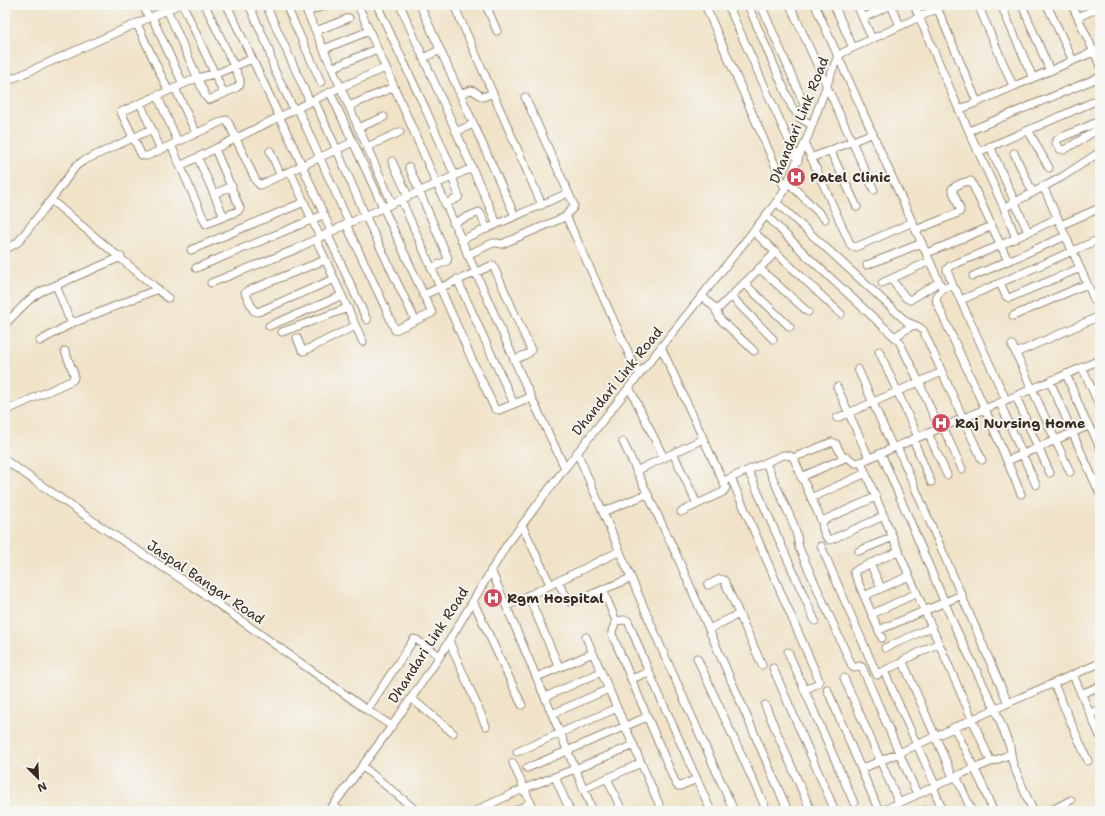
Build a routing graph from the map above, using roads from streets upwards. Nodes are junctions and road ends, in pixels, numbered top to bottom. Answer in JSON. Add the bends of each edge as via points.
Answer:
{"nodes":[{"id":1,"x":143,"y":5,"type":"edge"},
{"id":2,"x":178,"y":5,"type":"edge"},
{"id":3,"x":183,"y":5,"type":"edge"},
{"id":4,"x":205,"y":5,"type":"edge"},
{"id":5,"x":227,"y":5,"type":"edge"},
{"id":6,"x":248,"y":5,"type":"edge"},
{"id":7,"x":266,"y":5,"type":"edge"},
{"id":8,"x":286,"y":5,"type":"edge"},
{"id":9,"x":304,"y":5,"type":"edge"},
{"id":10,"x":326,"y":5,"type":"edge"},
{"id":11,"x":358,"y":5,"type":"edge"},
{"id":12,"x":377,"y":5,"type":"edge"},
{"id":13,"x":400,"y":5,"type":"edge"},
{"id":14,"x":420,"y":5,"type":"edge"},
{"id":15,"x":454,"y":5,"type":"edge"},
{"id":16,"x":486,"y":5,"type":"edge"},
{"id":17,"x":705,"y":5,"type":"edge"},
{"id":18,"x":728,"y":5,"type":"edge"},
{"id":19,"x":748,"y":5,"type":"edge"},
{"id":20,"x":761,"y":5,"type":"edge"},
{"id":21,"x":790,"y":5,"type":"edge"},
{"id":22,"x":815,"y":5,"type":"edge"},
{"id":23,"x":834,"y":5,"type":"edge"},
{"id":24,"x":857,"y":5,"type":"edge"},
{"id":25,"x":891,"y":5,"type":"edge"},
{"id":26,"x":914,"y":5,"type":"edge"},
{"id":27,"x":945,"y":5,"type":"edge"},
{"id":28,"x":978,"y":5,"type":"edge"},
{"id":29,"x":1001,"y":5,"type":"edge"},
{"id":30,"x":1022,"y":5,"type":"edge"},
{"id":31,"x":1047,"y":5,"type":"edge"},
{"id":32,"x":1072,"y":5,"type":"edge"},
{"id":33,"x":1100,"y":6,"type":"edge"},
{"id":34,"x":166,"y":7,"type":"edge"},
{"id":35,"x":937,"y":7,"type":"edge"},
{"id":36,"x":307,"y":12,"type":"junction"},
{"id":37,"x":920,"y":17,"type":"junction"},
{"id":38,"x":1078,"y":17,"type":"junction"},
{"id":39,"x":151,"y":18,"type":"junction"},
{"id":40,"x":349,"y":18,"type":"dead end"},
{"id":41,"x":863,"y":18,"type":"junction"},
{"id":42,"x":137,"y":24,"type":"junction"},
{"id":43,"x":900,"y":26,"type":"junction"},
{"id":44,"x":316,"y":31,"type":"junction"},
{"id":45,"x":369,"y":31,"type":"junction"},
{"id":46,"x":497,"y":31,"type":"dead end"},
{"id":47,"x":872,"y":38,"type":"junction"},
{"id":48,"x":853,"y":48,"type":"junction"},
{"id":49,"x":324,"y":49,"type":"junction"},
{"id":50,"x":377,"y":49,"type":"junction"},
{"id":51,"x":440,"y":50,"type":"junction"},
{"id":52,"x":1097,"y":50,"type":"edge"},
{"id":53,"x":838,"y":56,"type":"junction"},
{"id":54,"x":423,"y":58,"type":"junction"},
{"id":55,"x":252,"y":59,"type":"junction"},
{"id":56,"x":1073,"y":61,"type":"junction"},
{"id":57,"x":1100,"y":65,"type":"edge"},
{"id":58,"x":234,"y":66,"type":"junction"},
{"id":59,"x":332,"y":68,"type":"junction"},
{"id":60,"x":386,"y":68,"type":"junction"},
{"id":61,"x":1050,"y":71,"type":"junction"},
{"id":62,"x":215,"y":73,"type":"junction"},
{"id":63,"x":1100,"y":77,"type":"edge"},
{"id":64,"x":197,"y":78,"type":"junction"},
{"id":65,"x":1033,"y":78,"type":"junction"},
{"id":66,"x":5,"y":82,"type":"edge"},
{"id":67,"x":320,"y":82,"type":"dead end"},
{"id":68,"x":183,"y":84,"type":"junction"},
{"id":69,"x":826,"y":86,"type":"junction"},
{"id":70,"x":1014,"y":86,"type":"junction"},
{"id":71,"x":394,"y":87,"type":"junction"},
{"id":72,"x":341,"y":88,"type":"junction"},
{"id":73,"x":172,"y":89,"type":"junction"},
{"id":74,"x":330,"y":92,"type":"junction"},
{"id":75,"x":493,"y":93,"type":"junction"},
{"id":76,"x":224,"y":94,"type":"junction"},
{"id":77,"x":460,"y":94,"type":"junction"},
{"id":78,"x":157,"y":96,"type":"junction"},
{"id":79,"x":526,"y":97,"type":"dead end"},
{"id":80,"x":1100,"y":99,"type":"edge"},
{"id":81,"x":312,"y":101,"type":"junction"},
{"id":82,"x":977,"y":102,"type":"junction"},
{"id":83,"x":140,"y":103,"type":"junction"},
{"id":84,"x":349,"y":106,"type":"junction"},
{"id":85,"x":296,"y":110,"type":"junction"},
{"id":86,"x":959,"y":110,"type":"junction"},
{"id":87,"x":384,"y":117,"type":"dead end"},
{"id":88,"x":279,"y":118,"type":"junction"},
{"id":89,"x":800,"y":118,"type":"junction"},
{"id":90,"x":1100,"y":121,"type":"edge"},
{"id":91,"x":473,"y":124,"type":"junction"},
{"id":92,"x":812,"y":125,"type":"junction"},
{"id":93,"x":358,"y":128,"type":"junction"},
{"id":94,"x":1100,"y":128,"type":"edge"},
{"id":95,"x":152,"y":129,"type":"junction"},
{"id":96,"x":1028,"y":130,"type":"junction"},
{"id":97,"x":969,"y":131,"type":"junction"},
{"id":98,"x":400,"y":132,"type":"dead end"},
{"id":99,"x":456,"y":132,"type":"junction"},
{"id":100,"x":196,"y":133,"type":"junction"},
{"id":101,"x":872,"y":133,"type":"junction"},
{"id":102,"x":133,"y":138,"type":"junction"},
{"id":103,"x":236,"y":139,"type":"junction"},
{"id":104,"x":851,"y":141,"type":"junction"},
{"id":105,"x":353,"y":142,"type":"junction"},
{"id":106,"x":175,"y":143,"type":"junction"},
{"id":107,"x":805,"y":144,"type":"junction"},
{"id":108,"x":990,"y":146,"type":"junction"},
{"id":109,"x":367,"y":147,"type":"junction"},
{"id":110,"x":215,"y":149,"type":"junction"},
{"id":111,"x":161,"y":150,"type":"junction"},
{"id":112,"x":337,"y":150,"type":"junction"},
{"id":113,"x":830,"y":150,"type":"junction"},
{"id":114,"x":270,"y":151,"type":"dead end"},
{"id":115,"x":978,"y":152,"type":"junction"},
{"id":116,"x":1100,"y":152,"type":"edge"},
{"id":117,"x":1014,"y":153,"type":"dead end"},
{"id":118,"x":198,"y":158,"type":"junction"},
{"id":119,"x":319,"y":158,"type":"junction"},
{"id":120,"x":811,"y":158,"type":"junction"},
{"id":121,"x":392,"y":161,"type":"dead end"},
{"id":122,"x":798,"y":161,"type":"junction"},
{"id":123,"x":302,"y":165,"type":"junction"},
{"id":124,"x":180,"y":166,"type":"junction"},
{"id":125,"x":409,"y":167,"type":"dead end"},
{"id":126,"x":472,"y":168,"type":"junction"},
{"id":127,"x":1049,"y":168,"type":"dead end"},
{"id":128,"x":290,"y":171,"type":"junction"},
{"id":129,"x":281,"y":176,"type":"junction"},
{"id":130,"x":453,"y":176,"type":"junction"},
{"id":131,"x":436,"y":184,"type":"junction"},
{"id":132,"x":787,"y":185,"type":"junction"},
{"id":133,"x":232,"y":186,"type":"junction"},
{"id":134,"x":1043,"y":186,"type":"junction"},
{"id":135,"x":874,"y":190,"type":"dead end"},
{"id":136,"x":420,"y":191,"type":"junction"},
{"id":137,"x":568,"y":193,"type":"junction"},
{"id":138,"x":1032,"y":193,"type":"junction"},
{"id":139,"x":214,"y":194,"type":"junction"},
{"id":140,"x":408,"y":196,"type":"junction"},
{"id":141,"x":401,"y":199,"type":"junction"},
{"id":142,"x":51,"y":200,"type":"junction"},
{"id":143,"x":304,"y":202,"type":"junction"},
{"id":144,"x":776,"y":202,"type":"junction"},
{"id":145,"x":392,"y":203,"type":"junction"},
{"id":146,"x":1014,"y":203,"type":"junction"},
{"id":147,"x":445,"y":204,"type":"junction"},
{"id":148,"x":542,"y":204,"type":"junction"},
{"id":149,"x":383,"y":207,"type":"junction"},
{"id":150,"x":857,"y":207,"type":"dead end"},
{"id":151,"x":1004,"y":208,"type":"junction"},
{"id":152,"x":1100,"y":208,"type":"edge"},
{"id":153,"x":324,"y":215,"type":"junction"},
{"id":154,"x":365,"y":215,"type":"junction"},
{"id":155,"x":766,"y":215,"type":"junction"},
{"id":156,"x":515,"y":216,"type":"junction"},
{"id":157,"x":566,"y":216,"type":"junction"},
{"id":158,"x":224,"y":217,"type":"junction"},
{"id":159,"x":825,"y":219,"type":"dead end"},
{"id":160,"x":312,"y":220,"type":"junction"},
{"id":161,"x":1059,"y":221,"type":"junction"},
{"id":162,"x":913,"y":222,"type":"junction"},
{"id":163,"x":453,"y":223,"type":"junction"},
{"id":164,"x":347,"y":224,"type":"junction"},
{"id":165,"x":497,"y":224,"type":"junction"},
{"id":166,"x":992,"y":226,"type":"junction"},
{"id":167,"x":487,"y":229,"type":"junction"},
{"id":168,"x":916,"y":230,"type":"junction"},
{"id":169,"x":753,"y":231,"type":"junction"},
{"id":170,"x":329,"y":232,"type":"junction"},
{"id":171,"x":1028,"y":232,"type":"junction"},
{"id":172,"x":1066,"y":236,"type":"junction"},
{"id":173,"x":318,"y":238,"type":"junction"},
{"id":174,"x":1016,"y":238,"type":"junction"},
{"id":175,"x":1100,"y":239,"type":"edge"},
{"id":176,"x":461,"y":240,"type":"junction"},
{"id":177,"x":922,"y":243,"type":"junction"},
{"id":178,"x":1001,"y":244,"type":"junction"},
{"id":179,"x":5,"y":250,"type":"edge"},
{"id":180,"x":192,"y":250,"type":"dead end"},
{"id":181,"x":776,"y":252,"type":"junction"},
{"id":182,"x":1073,"y":252,"type":"junction"},
{"id":183,"x":927,"y":253,"type":"junction"},
{"id":184,"x":467,"y":255,"type":"junction"},
{"id":185,"x":121,"y":258,"type":"junction"},
{"id":186,"x":325,"y":260,"type":"junction"},
{"id":187,"x":930,"y":261,"type":"junction"},
{"id":188,"x":1008,"y":261,"type":"junction"},
{"id":189,"x":867,"y":265,"type":"dead end"},
{"id":190,"x":196,"y":268,"type":"dead end"},
{"id":191,"x":431,"y":268,"type":"junction"},
{"id":192,"x":759,"y":268,"type":"junction"},
{"id":193,"x":1080,"y":268,"type":"junction"},
{"id":194,"x":475,"y":272,"type":"junction"},
{"id":195,"x":973,"y":276,"type":"dead end"},
{"id":196,"x":334,"y":279,"type":"junction"},
{"id":197,"x":457,"y":279,"type":"junction"},
{"id":198,"x":890,"y":279,"type":"junction"},
{"id":199,"x":212,"y":283,"type":"dead end"},
{"id":200,"x":744,"y":283,"type":"junction"},
{"id":201,"x":882,"y":283,"type":"dead end"},
{"id":202,"x":1000,"y":283,"type":"junction"},
{"id":203,"x":1087,"y":284,"type":"junction"},
{"id":204,"x":56,"y":285,"type":"junction"},
{"id":205,"x":941,"y":285,"type":"junction"},
{"id":206,"x":953,"y":286,"type":"junction"},
{"id":207,"x":440,"y":287,"type":"junction"},
{"id":208,"x":158,"y":289,"type":"junction"},
{"id":209,"x":423,"y":295,"type":"junction"},
{"id":210,"x":341,"y":296,"type":"junction"},
{"id":211,"x":702,"y":296,"type":"junction"},
{"id":212,"x":731,"y":296,"type":"junction"},
{"id":213,"x":168,"y":298,"type":"dead end"},
{"id":214,"x":961,"y":300,"type":"junction"},
{"id":215,"x":1095,"y":301,"type":"dead end"},
{"id":216,"x":348,"y":308,"type":"junction"},
{"id":217,"x":716,"y":311,"type":"junction"},
{"id":218,"x":808,"y":312,"type":"dead end"},
{"id":219,"x":841,"y":314,"type":"dead end"},
{"id":220,"x":1013,"y":316,"type":"dead end"},
{"id":221,"x":1100,"y":316,"type":"edge"},
{"id":222,"x":367,"y":320,"type":"dead end"},
{"id":223,"x":415,"y":320,"type":"junction"},
{"id":224,"x":74,"y":322,"type":"junction"},
{"id":225,"x":5,"y":324,"type":"edge"},
{"id":226,"x":914,"y":325,"type":"junction"},
{"id":227,"x":270,"y":326,"type":"dead end"},
{"id":228,"x":355,"y":326,"type":"junction"},
{"id":229,"x":790,"y":327,"type":"dead end"},
{"id":230,"x":282,"y":332,"type":"dead end"},
{"id":231,"x":896,"y":336,"type":"junction"},
{"id":232,"x":297,"y":338,"type":"dead end"},
{"id":233,"x":773,"y":340,"type":"dead end"},
{"id":234,"x":40,"y":341,"type":"dead end"},
{"id":235,"x":363,"y":342,"type":"dead end"},
{"id":236,"x":1012,"y":345,"type":"dead end"},
{"id":237,"x":661,"y":347,"type":"junction"},
{"id":238,"x":65,"y":351,"type":"dead end"},
{"id":239,"x":754,"y":351,"type":"dead end"},
{"id":240,"x":878,"y":351,"type":"dead end"},
{"id":241,"x":1016,"y":353,"type":"junction"},
{"id":242,"x":514,"y":360,"type":"junction"},
{"id":243,"x":1100,"y":361,"type":"edge"},
{"id":244,"x":1082,"y":367,"type":"junction"},
{"id":245,"x":858,"y":369,"type":"dead end"},
{"id":246,"x":942,"y":372,"type":"junction"},
{"id":247,"x":640,"y":373,"type":"junction"},
{"id":248,"x":1066,"y":374,"type":"junction"},
{"id":249,"x":1050,"y":381,"type":"junction"},
{"id":250,"x":919,"y":382,"type":"junction"},
{"id":251,"x":629,"y":387,"type":"junction"},
{"id":252,"x":837,"y":387,"type":"dead end"},
{"id":253,"x":1032,"y":389,"type":"junction"},
{"id":254,"x":897,"y":391,"type":"junction"},
{"id":255,"x":1016,"y":396,"type":"junction"},
{"id":256,"x":531,"y":397,"type":"junction"},
{"id":257,"x":1003,"y":401,"type":"junction"},
{"id":258,"x":873,"y":402,"type":"junction"},
{"id":259,"x":514,"y":404,"type":"junction"},
{"id":260,"x":1100,"y":408,"type":"edge"},
{"id":261,"x":985,"y":409,"type":"junction"},
{"id":262,"x":5,"y":412,"type":"edge"},
{"id":263,"x":849,"y":413,"type":"junction"},
{"id":264,"x":837,"y":418,"type":"dead end"},
{"id":265,"x":964,"y":418,"type":"junction"},
{"id":266,"x":1088,"y":426,"type":"junction"},
{"id":267,"x":941,"y":428,"type":"junction"},
{"id":268,"x":928,"y":433,"type":"junction"},
{"id":269,"x":1072,"y":433,"type":"junction"},
{"id":270,"x":916,"y":438,"type":"junction"},
{"id":271,"x":704,"y":439,"type":"junction"},
{"id":272,"x":1055,"y":440,"type":"junction"},
{"id":273,"x":623,"y":442,"type":"dead end"},
{"id":274,"x":895,"y":447,"type":"junction"},
{"id":275,"x":1039,"y":447,"type":"junction"},
{"id":276,"x":1100,"y":448,"type":"edge"},
{"id":277,"x":577,"y":452,"type":"junction"},
{"id":278,"x":673,"y":453,"type":"junction"},
{"id":279,"x":881,"y":453,"type":"junction"},
{"id":280,"x":1022,"y":454,"type":"junction"},
{"id":281,"x":664,"y":458,"type":"junction"},
{"id":282,"x":793,"y":458,"type":"junction"},
{"id":283,"x":843,"y":458,"type":"junction"},
{"id":284,"x":869,"y":458,"type":"junction"},
{"id":285,"x":5,"y":460,"type":"edge"},
{"id":286,"x":982,"y":460,"type":"dead end"},
{"id":287,"x":1007,"y":461,"type":"junction"},
{"id":288,"x":766,"y":462,"type":"junction"},
{"id":289,"x":861,"y":462,"type":"junction"},
{"id":290,"x":565,"y":468,"type":"junction"},
{"id":291,"x":962,"y":469,"type":"dead end"},
{"id":292,"x":748,"y":470,"type":"junction"},
{"id":293,"x":636,"y":471,"type":"junction"},
{"id":294,"x":1070,"y":472,"type":"dead end"},
{"id":295,"x":866,"y":473,"type":"junction"},
{"id":296,"x":1050,"y":473,"type":"dead end"},
{"id":297,"x":947,"y":476,"type":"dead end"},
{"id":298,"x":801,"y":477,"type":"junction"},
{"id":299,"x":731,"y":478,"type":"junction"},
{"id":300,"x":723,"y":481,"type":"junction"},
{"id":301,"x":931,"y":482,"type":"dead end"},
{"id":302,"x":1036,"y":485,"type":"dead end"},
{"id":303,"x":647,"y":494,"type":"junction"},
{"id":304,"x":1021,"y":494,"type":"dead end"},
{"id":305,"x":1100,"y":494,"type":"edge"},
{"id":306,"x":876,"y":497,"type":"junction"},
{"id":307,"x":811,"y":498,"type":"junction"},
{"id":308,"x":697,"y":504,"type":"junction"},
{"id":309,"x":603,"y":512,"type":"junction"},
{"id":310,"x":681,"y":512,"type":"dead end"},
{"id":311,"x":884,"y":516,"type":"junction"},
{"id":312,"x":822,"y":520,"type":"junction"},
{"id":313,"x":522,"y":525,"type":"junction"},
{"id":314,"x":893,"y":537,"type":"junction"},
{"id":315,"x":821,"y":546,"type":"dead end"},
{"id":316,"x":620,"y":551,"type":"junction"},
{"id":317,"x":859,"y":551,"type":"dead end"},
{"id":318,"x":899,"y":551,"type":"junction"},
{"id":319,"x":870,"y":563,"type":"junction"},
{"id":320,"x":491,"y":570,"type":"junction"},
{"id":321,"x":910,"y":576,"type":"junction"},
{"id":322,"x":631,"y":578,"type":"junction"},
{"id":323,"x":557,"y":581,"type":"junction"},
{"id":324,"x":550,"y":584,"type":"junction"},
{"id":325,"x":708,"y":585,"type":"dead end"},
{"id":326,"x":881,"y":588,"type":"junction"},
{"id":327,"x":603,"y":590,"type":"junction"},
{"id":328,"x":917,"y":593,"type":"junction"},
{"id":329,"x":528,"y":595,"type":"junction"},
{"id":330,"x":962,"y":595,"type":"junction"},
{"id":331,"x":864,"y":596,"type":"junction"},
{"id":332,"x":473,"y":601,"type":"junction"},
{"id":333,"x":945,"y":602,"type":"junction"},
{"id":334,"x":507,"y":606,"type":"junction"},
{"id":335,"x":925,"y":611,"type":"junction"},
{"id":336,"x":739,"y":614,"type":"junction"},
{"id":337,"x":872,"y":614,"type":"junction"},
{"id":338,"x":616,"y":621,"type":"junction"},
{"id":339,"x":815,"y":621,"type":"dead end"},
{"id":340,"x":932,"y":627,"type":"junction"},
{"id":341,"x":708,"y":630,"type":"junction"},
{"id":342,"x":879,"y":630,"type":"junction"},
{"id":343,"x":586,"y":637,"type":"dead end"},
{"id":344,"x":882,"y":638,"type":"dead end"},
{"id":345,"x":449,"y":641,"type":"junction"},
{"id":346,"x":939,"y":643,"type":"junction"},
{"id":347,"x":885,"y":648,"type":"dead end"},
{"id":348,"x":788,"y":652,"type":"dead end"},
{"id":349,"x":593,"y":653,"type":"junction"},
{"id":350,"x":440,"y":656,"type":"junction"},
{"id":351,"x":697,"y":658,"type":"dead end"},
{"id":352,"x":903,"y":662,"type":"junction"},
{"id":353,"x":1100,"y":663,"type":"edge"},
{"id":354,"x":762,"y":665,"type":"dead end"},
{"id":355,"x":559,"y":667,"type":"junction"},
{"id":356,"x":773,"y":668,"type":"dead end"},
{"id":357,"x":884,"y":671,"type":"junction"},
{"id":358,"x":601,"y":672,"type":"junction"},
{"id":359,"x":649,"y":672,"type":"junction"},
{"id":360,"x":876,"y":675,"type":"junction"},
{"id":361,"x":1073,"y":675,"type":"junction"},
{"id":362,"x":537,"y":677,"type":"junction"},
{"id":363,"x":844,"y":678,"type":"dead end"},
{"id":364,"x":632,"y":679,"type":"junction"},
{"id":365,"x":867,"y":680,"type":"junction"},
{"id":366,"x":1054,"y":684,"type":"junction"},
{"id":367,"x":1100,"y":686,"type":"edge"},
{"id":368,"x":609,"y":689,"type":"junction"},
{"id":369,"x":827,"y":689,"type":"dead end"},
{"id":370,"x":804,"y":690,"type":"junction"},
{"id":371,"x":1081,"y":694,"type":"junction"},
{"id":372,"x":545,"y":697,"type":"junction"},
{"id":373,"x":411,"y":698,"type":"junction"},
{"id":374,"x":1008,"y":702,"type":"junction"},
{"id":375,"x":522,"y":705,"type":"dead end"},
{"id":376,"x":765,"y":705,"type":"dead end"},
{"id":377,"x":617,"y":708,"type":"junction"},
{"id":378,"x":995,"y":709,"type":"junction"},
{"id":379,"x":367,"y":710,"type":"junction"},
{"id":380,"x":1100,"y":710,"type":"edge"},
{"id":381,"x":552,"y":714,"type":"junction"},
{"id":382,"x":1090,"y":714,"type":"junction"},
{"id":383,"x":648,"y":717,"type":"junction"},
{"id":384,"x":973,"y":719,"type":"junction"},
{"id":385,"x":392,"y":726,"type":"junction"},
{"id":386,"x":486,"y":726,"type":"dead end"},
{"id":387,"x":625,"y":726,"type":"junction"},
{"id":388,"x":954,"y":727,"type":"junction"},
{"id":389,"x":453,"y":733,"type":"dead end"},
{"id":390,"x":560,"y":734,"type":"junction"},
{"id":391,"x":936,"y":736,"type":"junction"},
{"id":392,"x":1100,"y":736,"type":"edge"},
{"id":393,"x":917,"y":744,"type":"junction"},
{"id":394,"x":634,"y":746,"type":"junction"},
{"id":395,"x":567,"y":751,"type":"junction"},
{"id":396,"x":517,"y":752,"type":"dead end"},
{"id":397,"x":899,"y":753,"type":"junction"},
{"id":398,"x":1011,"y":754,"type":"junction"},
{"id":399,"x":880,"y":761,"type":"junction"},
{"id":400,"x":1088,"y":761,"type":"dead end"},
{"id":401,"x":992,"y":762,"type":"junction"},
{"id":402,"x":513,"y":763,"type":"dead end"},
{"id":403,"x":641,"y":763,"type":"junction"},
{"id":404,"x":362,"y":766,"type":"junction"},
{"id":405,"x":527,"y":768,"type":"dead end"},
{"id":406,"x":974,"y":768,"type":"junction"},
{"id":407,"x":575,"y":769,"type":"junction"},
{"id":408,"x":861,"y":769,"type":"junction"},
{"id":409,"x":955,"y":776,"type":"junction"},
{"id":410,"x":555,"y":777,"type":"junction"},
{"id":411,"x":607,"y":778,"type":"junction"},
{"id":412,"x":697,"y":779,"type":"junction"},
{"id":413,"x":934,"y":786,"type":"junction"},
{"id":414,"x":524,"y":788,"type":"junction"},
{"id":415,"x":583,"y":789,"type":"junction"},
{"id":416,"x":917,"y":794,"type":"junction"},
{"id":417,"x":1071,"y":800,"type":"dead end"},
{"id":418,"x":531,"y":803,"type":"junction"},
{"id":419,"x":854,"y":803,"type":"dead end"},
{"id":420,"x":898,"y":803,"type":"junction"},
{"id":421,"x":659,"y":804,"type":"dead end"},
{"id":422,"x":331,"y":809,"type":"edge"},
{"id":423,"x":1031,"y":810,"type":"edge"},
{"id":424,"x":341,"y":811,"type":"edge"},
{"id":425,"x":417,"y":811,"type":"edge"},
{"id":426,"x":475,"y":811,"type":"edge"},
{"id":427,"x":515,"y":811,"type":"edge"},
{"id":428,"x":534,"y":811,"type":"edge"},
{"id":429,"x":570,"y":811,"type":"edge"},
{"id":430,"x":593,"y":811,"type":"edge"},
{"id":431,"x":622,"y":811,"type":"edge"},
{"id":432,"x":711,"y":811,"type":"edge"},
{"id":433,"x":734,"y":811,"type":"edge"},
{"id":434,"x":766,"y":811,"type":"edge"},
{"id":435,"x":788,"y":811,"type":"edge"},
{"id":436,"x":811,"y":811,"type":"edge"},
{"id":437,"x":835,"y":811,"type":"edge"},
{"id":438,"x":879,"y":811,"type":"edge"},
{"id":439,"x":882,"y":811,"type":"edge"},
{"id":440,"x":943,"y":811,"type":"edge"},
{"id":441,"x":972,"y":811,"type":"edge"},
{"id":442,"x":993,"y":811,"type":"edge"},
{"id":443,"x":1050,"y":811,"type":"edge"}],
"edges":[{"from":1,"to":39,"type":"street"},
{"from":2,"to":34,"type":"street"},
{"from":3,"to":62,"type":"street"},
{"from":4,"to":58,"type":"street"},
{"from":5,"to":55,"type":"street"},
{"from":6,"to":85,"type":"street","via":[[268,47],[274,69]]},
{"from":7,"to":81,"type":"street"},
{"from":8,"to":67,"type":"street"},
{"from":9,"to":36,"type":"street"},
{"from":10,"to":36,"type":"street"},
{"from":11,"to":45,"type":"street"},
{"from":12,"to":130,"type":"street","via":[[426,110]]},
{"from":13,"to":54,"type":"street"},
{"from":14,"to":51,"type":"street"},
{"from":15,"to":75,"type":"street"},
{"from":16,"to":46,"type":"street"},
{"from":17,"to":132,"type":"street"},
{"from":18,"to":122,"type":"street"},
{"from":19,"to":89,"type":"street","via":[[792,107]]},
{"from":20,"to":89,"type":"street","via":[[804,104]]},
{"from":21,"to":69,"type":"street"},
{"from":22,"to":53,"type":"street"},
{"from":23,"to":48,"type":"street"},
{"from":24,"to":41,"type":"street"},
{"from":25,"to":41,"type":"street"},
{"from":25,"to":43,"type":"street"},
{"from":26,"to":37,"type":"street"},
{"from":27,"to":35,"type":"street","name":"Dhandari Link Road"},
{"from":28,"to":70,"type":"street"},
{"from":29,"to":65,"type":"street"},
{"from":30,"to":61,"type":"street"},
{"from":31,"to":56,"type":"street"},
{"from":32,"to":38,"type":"street"},
{"from":33,"to":38,"type":"street"},
{"from":34,"to":39,"type":"street"},
{"from":34,"to":64,"type":"street"},
{"from":35,"to":37,"type":"street","name":"Dhandari Link Road"},
{"from":35,"to":82,"type":"street"},
{"from":36,"to":44,"type":"street"},
{"from":37,"to":43,"type":"street","name":"Dhandari Link Road"},
{"from":37,"to":86,"type":"street"},
{"from":38,"to":52,"type":"street"},
{"from":39,"to":42,"type":"street"},
{"from":39,"to":68,"type":"street"},
{"from":40,"to":44,"type":"street"},
{"from":41,"to":47,"type":"street"},
{"from":42,"to":66,"type":"street"},
{"from":42,"to":73,"type":"street"},
{"from":43,"to":47,"type":"street","name":"Dhandari Link Road"},
{"from":44,"to":49,"type":"street"},
{"from":45,"to":49,"type":"street"},
{"from":45,"to":50,"type":"street"},
{"from":47,"to":48,"type":"street","name":"Dhandari Link Road"},
{"from":48,"to":53,"type":"street","name":"Dhandari Link Road"},
{"from":49,"to":59,"type":"street"},
{"from":50,"to":59,"type":"street"},
{"from":50,"to":60,"type":"street"},
{"from":51,"to":54,"type":"street"},
{"from":51,"to":77,"type":"street"},
{"from":52,"to":56,"type":"street"},
{"from":52,"to":57,"type":"street"},
{"from":53,"to":69,"type":"street","name":"Dhandari Link Road"},
{"from":53,"to":101,"type":"street"},
{"from":54,"to":99,"type":"street"},
{"from":55,"to":58,"type":"street"},
{"from":55,"to":88,"type":"street"},
{"from":56,"to":61,"type":"street"},
{"from":58,"to":62,"type":"street"},
{"from":58,"to":76,"type":"street","via":[[240,84]]},
{"from":59,"to":72,"type":"street"},
{"from":60,"to":71,"type":"street"},
{"from":60,"to":72,"type":"street"},
{"from":61,"to":65,"type":"street"},
{"from":62,"to":64,"type":"street"},
{"from":62,"to":76,"type":"street"},
{"from":63,"to":97,"type":"street"},
{"from":64,"to":68,"type":"street"},
{"from":64,"to":76,"type":"street","via":[[209,100]]},
{"from":65,"to":70,"type":"street"},
{"from":68,"to":73,"type":"street"},
{"from":69,"to":92,"type":"street","name":"Dhandari Link Road"},
{"from":69,"to":104,"type":"street"},
{"from":70,"to":82,"type":"street"},
{"from":71,"to":84,"type":"street"},
{"from":71,"to":131,"type":"street"},
{"from":72,"to":74,"type":"street"},
{"from":72,"to":84,"type":"street"},
{"from":73,"to":78,"type":"street"},
{"from":73,"to":100,"type":"street"},
{"from":74,"to":81,"type":"street"},
{"from":74,"to":105,"type":"street"},
{"from":75,"to":77,"type":"street","via":[[483,97],[471,90]]},
{"from":75,"to":148,"type":"street"},
{"from":77,"to":91,"type":"street"},
{"from":78,"to":83,"type":"street"},
{"from":78,"to":106,"type":"street"},
{"from":79,"to":137,"type":"street"},
{"from":80,"to":96,"type":"street"},
{"from":81,"to":85,"type":"street"},
{"from":81,"to":112,"type":"street"},
{"from":82,"to":86,"type":"street"},
{"from":83,"to":95,"type":"street"},
{"from":83,"to":102,"type":"street","via":[[121,112]]},
{"from":84,"to":93,"type":"street"},
{"from":85,"to":88,"type":"street"},
{"from":85,"to":119,"type":"street"},
{"from":86,"to":97,"type":"street"},
{"from":87,"to":93,"type":"street"},
{"from":88,"to":103,"type":"street"},
{"from":88,"to":123,"type":"street"},
{"from":89,"to":92,"type":"street"},
{"from":90,"to":94,"type":"street","via":[[1060,138],[1056,143],[1064,150]]},
{"from":91,"to":99,"type":"street"},
{"from":91,"to":156,"type":"street"},
{"from":92,"to":107,"type":"street","name":"Dhandari Link Road"},
{"from":93,"to":109,"type":"street"},
{"from":95,"to":102,"type":"street"},
{"from":95,"to":111,"type":"street"},
{"from":96,"to":108,"type":"street"},
{"from":96,"to":127,"type":"street"},
{"from":97,"to":115,"type":"street"},
{"from":98,"to":109,"type":"street"},
{"from":99,"to":126,"type":"street"},
{"from":100,"to":103,"type":"street","via":[[226,120]]},
{"from":100,"to":106,"type":"street"},
{"from":101,"to":104,"type":"street"},
{"from":101,"to":162,"type":"street"},
{"from":102,"to":111,"type":"street","via":[[143,156]]},
{"from":102,"to":142,"type":"street","via":[[76,166]]},
{"from":103,"to":110,"type":"street"},
{"from":103,"to":129,"type":"street","via":[[258,184]]},
{"from":104,"to":113,"type":"street"},
{"from":104,"to":135,"type":"street"},
{"from":105,"to":112,"type":"street"},
{"from":105,"to":149,"type":"street"},
{"from":106,"to":111,"type":"street"},
{"from":106,"to":124,"type":"street"},
{"from":107,"to":120,"type":"street"},
{"from":107,"to":122,"type":"street","name":"Dhandari Link Road"},
{"from":108,"to":115,"type":"street"},
{"from":108,"to":146,"type":"street"},
{"from":109,"to":145,"type":"street"},
{"from":110,"to":118,"type":"street"},
{"from":110,"to":133,"type":"street"},
{"from":112,"to":119,"type":"street"},
{"from":112,"to":154,"type":"street"},
{"from":113,"to":120,"type":"street"},
{"from":113,"to":150,"type":"street"},
{"from":114,"to":129,"type":"street"},
{"from":115,"to":151,"type":"street"},
{"from":116,"to":134,"type":"street"},
{"from":117,"to":138,"type":"street"},
{"from":118,"to":124,"type":"street"},
{"from":118,"to":139,"type":"street"},
{"from":119,"to":123,"type":"street"},
{"from":119,"to":164,"type":"street"},
{"from":120,"to":162,"type":"street","via":[[851,246],[856,247]]},
{"from":121,"to":140,"type":"street"},
{"from":122,"to":132,"type":"street","name":"Dhandari Link Road"},
{"from":123,"to":128,"type":"street"},
{"from":123,"to":153,"type":"street"},
{"from":124,"to":158,"type":"street","via":[[205,224]]},
{"from":125,"to":136,"type":"street"},
{"from":126,"to":130,"type":"street"},
{"from":126,"to":165,"type":"street"},
{"from":128,"to":129,"type":"street"},
{"from":128,"to":143,"type":"street"},
{"from":130,"to":131,"type":"street"},
{"from":130,"to":147,"type":"street","via":[[459,196]]},
{"from":131,"to":136,"type":"street"},
{"from":131,"to":147,"type":"street"},
{"from":132,"to":144,"type":"street","name":"Dhandari Link Road"},
{"from":132,"to":159,"type":"street"},
{"from":133,"to":139,"type":"street"},
{"from":133,"to":158,"type":"street","via":[[240,208]]},
{"from":134,"to":138,"type":"street"},
{"from":134,"to":161,"type":"street"},
{"from":136,"to":140,"type":"street"},
{"from":136,"to":191,"type":"street","via":[[448,258],[447,261]]},
{"from":137,"to":148,"type":"street"},
{"from":137,"to":157,"type":"street","via":[[574,207]]},
{"from":138,"to":146,"type":"street"},
{"from":139,"to":158,"type":"street"},
{"from":140,"to":141,"type":"street"},
{"from":141,"to":145,"type":"street"},
{"from":141,"to":191,"type":"street"},
{"from":142,"to":179,"type":"street","via":[[18,242]]},
{"from":142,"to":185,"type":"street"},
{"from":143,"to":160,"type":"street"},
{"from":143,"to":180,"type":"street"},
{"from":144,"to":155,"type":"street","name":"Dhandari Link Road"},
{"from":144,"to":226,"type":"street","via":[[907,322]]},
{"from":145,"to":149,"type":"street"},
{"from":146,"to":151,"type":"street"},
{"from":146,"to":171,"type":"street"},
{"from":147,"to":163,"type":"street"},
{"from":148,"to":156,"type":"street"},
{"from":149,"to":154,"type":"street"},
{"from":149,"to":209,"type":"street"},
{"from":151,"to":174,"type":"street"},
{"from":152,"to":161,"type":"street"},
{"from":153,"to":160,"type":"street"},
{"from":153,"to":170,"type":"street"},
{"from":154,"to":164,"type":"street"},
{"from":154,"to":223,"type":"street"},
{"from":155,"to":169,"type":"street","name":"Dhandari Link Road"},
{"from":155,"to":231,"type":"street","via":[[809,258]]},
{"from":156,"to":165,"type":"street"},
{"from":157,"to":184,"type":"street","via":[[502,244],[493,243]]},
{"from":157,"to":247,"type":"street"},
{"from":160,"to":173,"type":"street"},
{"from":160,"to":190,"type":"street"},
{"from":161,"to":171,"type":"street"},
{"from":161,"to":172,"type":"street"},
{"from":162,"to":168,"type":"street"},
{"from":163,"to":167,"type":"street","via":[[479,212]]},
{"from":163,"to":176,"type":"street"},
{"from":164,"to":170,"type":"street"},
{"from":164,"to":223,"type":"street","via":[[395,330]]},
{"from":165,"to":167,"type":"street"},
{"from":166,"to":168,"type":"street","via":[[970,181],[952,189],[960,206],[958,213]]},
{"from":166,"to":178,"type":"street"},
{"from":166,"to":183,"type":"street"},
{"from":167,"to":176,"type":"street"},
{"from":168,"to":177,"type":"street"},
{"from":169,"to":181,"type":"street"},
{"from":169,"to":211,"type":"street","name":"Dhandari Link Road"},
{"from":170,"to":173,"type":"street"},
{"from":170,"to":222,"type":"street"},
{"from":171,"to":174,"type":"street"},
{"from":172,"to":182,"type":"street"},
{"from":172,"to":188,"type":"street"},
{"from":173,"to":186,"type":"street"},
{"from":173,"to":199,"type":"street"},
{"from":174,"to":178,"type":"street"},
{"from":175,"to":182,"type":"street"},
{"from":176,"to":184,"type":"street"},
{"from":177,"to":183,"type":"street"},
{"from":177,"to":189,"type":"street"},
{"from":178,"to":188,"type":"street"},
{"from":178,"to":206,"type":"street","via":[[948,267]]},
{"from":181,"to":192,"type":"street"},
{"from":181,"to":219,"type":"street"},
{"from":182,"to":193,"type":"street"},
{"from":182,"to":202,"type":"street"},
{"from":183,"to":187,"type":"street"},
{"from":184,"to":194,"type":"street"},
{"from":185,"to":204,"type":"street"},
{"from":185,"to":208,"type":"street"},
{"from":186,"to":196,"type":"street"},
{"from":186,"to":196,"type":"street","via":[[245,293],[253,309],[258,312]]},
{"from":187,"to":198,"type":"street"},
{"from":187,"to":205,"type":"street"},
{"from":188,"to":195,"type":"street"},
{"from":191,"to":207,"type":"street"},
{"from":192,"to":200,"type":"street"},
{"from":192,"to":218,"type":"street"},
{"from":193,"to":202,"type":"street","via":[[1009,298]]},
{"from":193,"to":203,"type":"street"},
{"from":194,"to":197,"type":"street"},
{"from":194,"to":242,"type":"street"},
{"from":194,"to":242,"type":"street","via":[[493,265],[531,350]]},
{"from":196,"to":210,"type":"street"},
{"from":197,"to":207,"type":"street"},
{"from":197,"to":259,"type":"street"},
{"from":198,"to":201,"type":"street"},
{"from":198,"to":205,"type":"street","via":[[910,300]]},
{"from":200,"to":212,"type":"street"},
{"from":200,"to":229,"type":"street"},
{"from":202,"to":214,"type":"street"},
{"from":203,"to":215,"type":"street"},
{"from":203,"to":220,"type":"street"},
{"from":204,"to":224,"type":"street","via":[[68,316]]},
{"from":204,"to":225,"type":"street","via":[[34,295]]},
{"from":205,"to":206,"type":"street"},
{"from":205,"to":261,"type":"street","via":[[937,303]]},
{"from":206,"to":214,"type":"street"},
{"from":207,"to":209,"type":"street"},
{"from":207,"to":259,"type":"street","via":[[495,409]]},
{"from":208,"to":213,"type":"street"},
{"from":208,"to":224,"type":"street"},
{"from":209,"to":223,"type":"street","via":[[432,313]]},
{"from":210,"to":216,"type":"street"},
{"from":210,"to":227,"type":"street"},
{"from":211,"to":217,"type":"street"},
{"from":211,"to":237,"type":"street","name":"Dhandari Link Road"},
{"from":212,"to":217,"type":"street"},
{"from":212,"to":233,"type":"street"},
{"from":214,"to":257,"type":"street"},
{"from":216,"to":228,"type":"street"},
{"from":216,"to":230,"type":"street"},
{"from":217,"to":239,"type":"street","via":[[720,319]]},
{"from":221,"to":241,"type":"street"},
{"from":224,"to":234,"type":"street"},
{"from":226,"to":231,"type":"street"},
{"from":226,"to":246,"type":"street","via":[[925,333]]},
{"from":228,"to":232,"type":"street","via":[[304,351]]},
{"from":228,"to":235,"type":"street"},
{"from":231,"to":250,"type":"street"},
{"from":236,"to":241,"type":"street"},
{"from":237,"to":247,"type":"street","name":"Dhandari Link Road"},
{"from":237,"to":271,"type":"street"},
{"from":238,"to":262,"type":"street","via":[[74,374],[73,380]]},
{"from":240,"to":254,"type":"street"},
{"from":241,"to":253,"type":"street"},
{"from":242,"to":256,"type":"street"},
{"from":243,"to":244,"type":"street"},
{"from":244,"to":248,"type":"street"},
{"from":244,"to":260,"type":"street"},
{"from":245,"to":258,"type":"street"},
{"from":246,"to":250,"type":"street"},
{"from":246,"to":265,"type":"street"},
{"from":247,"to":251,"type":"street","name":"Dhandari Link Road"},
{"from":248,"to":249,"type":"street"},
{"from":248,"to":266,"type":"street"},
{"from":249,"to":253,"type":"street"},
{"from":249,"to":269,"type":"street"},
{"from":250,"to":254,"type":"street"},
{"from":250,"to":267,"type":"street"},
{"from":251,"to":277,"type":"street","name":"Dhandari Link Road"},
{"from":251,"to":281,"type":"street"},
{"from":252,"to":263,"type":"street"},
{"from":253,"to":255,"type":"street"},
{"from":253,"to":272,"type":"street"},
{"from":254,"to":258,"type":"street"},
{"from":254,"to":270,"type":"street"},
{"from":255,"to":257,"type":"street"},
{"from":255,"to":275,"type":"street"},
{"from":256,"to":259,"type":"street"},
{"from":256,"to":290,"type":"street"},
{"from":257,"to":261,"type":"street"},
{"from":257,"to":280,"type":"street"},
{"from":258,"to":263,"type":"street"},
{"from":258,"to":274,"type":"street"},
{"from":261,"to":265,"type":"street"},
{"from":261,"to":287,"type":"street"},
{"from":263,"to":264,"type":"street"},
{"from":263,"to":284,"type":"street"},
{"from":265,"to":267,"type":"street"},
{"from":265,"to":286,"type":"street"},
{"from":266,"to":269,"type":"street"},
{"from":266,"to":276,"type":"street"},
{"from":267,"to":268,"type":"street"},
{"from":267,"to":291,"type":"street"},
{"from":268,"to":270,"type":"street"},
{"from":268,"to":297,"type":"street"},
{"from":269,"to":272,"type":"street"},
{"from":269,"to":305,"type":"street"},
{"from":270,"to":274,"type":"street"},
{"from":270,"to":301,"type":"street"},
{"from":271,"to":278,"type":"street"},
{"from":271,"to":300,"type":"street"},
{"from":272,"to":275,"type":"street"},
{"from":272,"to":294,"type":"street"},
{"from":273,"to":293,"type":"street"},
{"from":274,"to":279,"type":"street"},
{"from":274,"to":330,"type":"street"},
{"from":275,"to":280,"type":"street"},
{"from":275,"to":296,"type":"street"},
{"from":277,"to":290,"type":"street","name":"Dhandari Link Road"},
{"from":277,"to":309,"type":"street"},
{"from":278,"to":281,"type":"street"},
{"from":278,"to":308,"type":"street"},
{"from":279,"to":284,"type":"street"},
{"from":279,"to":333,"type":"street"},
{"from":280,"to":287,"type":"street"},
{"from":280,"to":302,"type":"street"},
{"from":281,"to":293,"type":"street"},
{"from":282,"to":283,"type":"street","via":[[832,442],[836,444]]},
{"from":282,"to":288,"type":"street","via":[[783,455]]},
{"from":282,"to":298,"type":"street"},
{"from":283,"to":289,"type":"street","via":[[847,457],[855,463]]},
{"from":283,"to":298,"type":"street"},
{"from":284,"to":289,"type":"street"},
{"from":285,"to":379,"type":"street","name":"Jaspal Bangar Road","via":[[198,590]]},
{"from":287,"to":304,"type":"street"},
{"from":288,"to":292,"type":"street"},
{"from":288,"to":365,"type":"street","via":[[793,523],[799,548],[852,666],[861,666]]},
{"from":289,"to":295,"type":"street"},
{"from":290,"to":313,"type":"street","name":"Dhandari Link Road"},
{"from":292,"to":299,"type":"street"},
{"from":292,"to":339,"type":"street"},
{"from":293,"to":303,"type":"street"},
{"from":295,"to":306,"type":"street"},
{"from":295,"to":307,"type":"street"},
{"from":298,"to":307,"type":"street"},
{"from":299,"to":300,"type":"street"},
{"from":299,"to":370,"type":"street","via":[[819,680],[817,684]]},
{"from":300,"to":308,"type":"street","via":[[725,490]]},
{"from":303,"to":309,"type":"street"},
{"from":303,"to":341,"type":"street"},
{"from":306,"to":311,"type":"street"},
{"from":306,"to":312,"type":"street"},
{"from":307,"to":312,"type":"street"},
{"from":308,"to":310,"type":"street"},
{"from":309,"to":316,"type":"street"},
{"from":311,"to":312,"type":"street","via":[[830,540],[823,528]]},
{"from":311,"to":314,"type":"street"},
{"from":313,"to":320,"type":"street","name":"Dhandari Link Road"},
{"from":313,"to":324,"type":"street"},
{"from":314,"to":317,"type":"street"},
{"from":314,"to":318,"type":"street"},
{"from":315,"to":360,"type":"street"},
{"from":316,"to":322,"type":"street"},
{"from":316,"to":323,"type":"street"},
{"from":318,"to":319,"type":"street"},
{"from":318,"to":321,"type":"street"},
{"from":319,"to":326,"type":"street"},
{"from":319,"to":331,"type":"street","via":[[854,572]]},
{"from":320,"to":332,"type":"street","name":"Dhandari Link Road"},
{"from":320,"to":334,"type":"street"},
{"from":321,"to":326,"type":"street"},
{"from":321,"to":328,"type":"street"},
{"from":322,"to":327,"type":"street"},
{"from":322,"to":433,"type":"street"},
{"from":323,"to":324,"type":"street"},
{"from":323,"to":327,"type":"street","via":[[570,602]]},
{"from":324,"to":329,"type":"street"},
{"from":325,"to":336,"type":"street","via":[[720,579],[724,580]]},
{"from":326,"to":331,"type":"street"},
{"from":327,"to":338,"type":"street"},
{"from":328,"to":335,"type":"street"},
{"from":328,"to":337,"type":"street"},
{"from":329,"to":334,"type":"street"},
{"from":329,"to":355,"type":"street"},
{"from":330,"to":333,"type":"street"},
{"from":330,"to":374,"type":"street"},
{"from":331,"to":337,"type":"street"},
{"from":332,"to":345,"type":"street","name":"Dhandari Link Road"},
{"from":332,"to":375,"type":"street"},
{"from":333,"to":335,"type":"street"},
{"from":333,"to":378,"type":"street"},
{"from":334,"to":362,"type":"street"},
{"from":335,"to":340,"type":"street"},
{"from":335,"to":342,"type":"street"},
{"from":336,"to":341,"type":"street"},
{"from":336,"to":354,"type":"street"},
{"from":337,"to":342,"type":"street"},
{"from":338,"to":359,"type":"street","via":[[628,621]]},
{"from":338,"to":364,"type":"street","via":[[612,634]]},
{"from":340,"to":346,"type":"street"},
{"from":340,"to":347,"type":"street"},
{"from":341,"to":435,"type":"street"},
{"from":342,"to":344,"type":"street"},
{"from":343,"to":349,"type":"street"},
{"from":345,"to":350,"type":"street","name":"Dhandari Link Road"},
{"from":345,"to":386,"type":"street"},
{"from":346,"to":352,"type":"street"},
{"from":346,"to":384,"type":"street"},
{"from":348,"to":370,"type":"street"},
{"from":349,"to":355,"type":"street"},
{"from":349,"to":358,"type":"street"},
{"from":350,"to":373,"type":"street","name":"Dhandari Link Road"},
{"from":350,"to":379,"type":"street","via":[[414,639]]},
{"from":351,"to":434,"type":"street"},
{"from":352,"to":357,"type":"street"},
{"from":352,"to":391,"type":"street"},
{"from":353,"to":361,"type":"street"},
{"from":355,"to":362,"type":"street"},
{"from":356,"to":437,"type":"street"},
{"from":357,"to":360,"type":"street"},
{"from":357,"to":393,"type":"street"},
{"from":358,"to":368,"type":"street"},
{"from":358,"to":372,"type":"street"},
{"from":359,"to":364,"type":"street"},
{"from":359,"to":412,"type":"street"},
{"from":360,"to":365,"type":"street"},
{"from":361,"to":366,"type":"street"},
{"from":361,"to":371,"type":"street"},
{"from":362,"to":372,"type":"street"},
{"from":363,"to":399,"type":"street"},
{"from":364,"to":383,"type":"street"},
{"from":365,"to":397,"type":"street"},
{"from":366,"to":374,"type":"street"},
{"from":366,"to":400,"type":"street"},
{"from":367,"to":371,"type":"street"},
{"from":368,"to":377,"type":"street"},
{"from":368,"to":381,"type":"street"},
{"from":369,"to":408,"type":"street"},
{"from":370,"to":419,"type":"street"},
{"from":371,"to":382,"type":"street"},
{"from":372,"to":381,"type":"street"},
{"from":373,"to":385,"type":"street","name":"Dhandari Link Road"},
{"from":373,"to":389,"type":"street"},
{"from":374,"to":378,"type":"street"},
{"from":376,"to":436,"type":"street"},
{"from":377,"to":387,"type":"street"},
{"from":377,"to":390,"type":"street"},
{"from":378,"to":384,"type":"street"},
{"from":378,"to":398,"type":"street"},
{"from":379,"to":385,"type":"street","name":"Jaspal Bangar Road"},
{"from":380,"to":382,"type":"street"},
{"from":381,"to":390,"type":"street"},
{"from":382,"to":392,"type":"street"},
{"from":383,"to":387,"type":"street"},
{"from":383,"to":412,"type":"street","via":[[676,784],[680,786]]},
{"from":384,"to":388,"type":"street"},
{"from":384,"to":401,"type":"street"},
{"from":385,"to":404,"type":"street","name":"Dhandari Link Road"},
{"from":387,"to":394,"type":"street"},
{"from":387,"to":395,"type":"street"},
{"from":388,"to":391,"type":"street"},
{"from":388,"to":406,"type":"street"},
{"from":390,"to":395,"type":"street"},
{"from":390,"to":396,"type":"street"},
{"from":391,"to":393,"type":"street"},
{"from":391,"to":409,"type":"street"},
{"from":393,"to":397,"type":"street"},
{"from":393,"to":413,"type":"street"},
{"from":394,"to":403,"type":"street"},
{"from":394,"to":407,"type":"street"},
{"from":395,"to":405,"type":"street"},
{"from":395,"to":407,"type":"street"},
{"from":397,"to":399,"type":"street"},
{"from":397,"to":416,"type":"street"},
{"from":398,"to":401,"type":"street"},
{"from":398,"to":423,"type":"street"},
{"from":399,"to":408,"type":"street"},
{"from":399,"to":420,"type":"street"},
{"from":401,"to":406,"type":"street"},
{"from":402,"to":414,"type":"street"},
{"from":403,"to":411,"type":"street"},
{"from":403,"to":421,"type":"street"},
{"from":404,"to":422,"type":"street","name":"Dhandari Link Road"},
{"from":404,"to":425,"type":"street"},
{"from":406,"to":409,"type":"street"},
{"from":406,"to":442,"type":"street"},
{"from":407,"to":410,"type":"street"},
{"from":407,"to":415,"type":"street"},
{"from":408,"to":438,"type":"street"},
{"from":409,"to":413,"type":"street"},
{"from":409,"to":441,"type":"street"},
{"from":410,"to":414,"type":"street"},
{"from":410,"to":429,"type":"street"},
{"from":411,"to":415,"type":"street"},
{"from":411,"to":431,"type":"street"},
{"from":412,"to":432,"type":"street"},
{"from":413,"to":416,"type":"street"},
{"from":413,"to":440,"type":"street"},
{"from":414,"to":418,"type":"street"},
{"from":414,"to":426,"type":"street"},
{"from":415,"to":430,"type":"street"},
{"from":416,"to":420,"type":"street"},
{"from":417,"to":443,"type":"street"},
{"from":418,"to":427,"type":"street"},
{"from":418,"to":428,"type":"street"},
{"from":420,"to":439,"type":"street"},
{"from":422,"to":424,"type":"street"}]}
